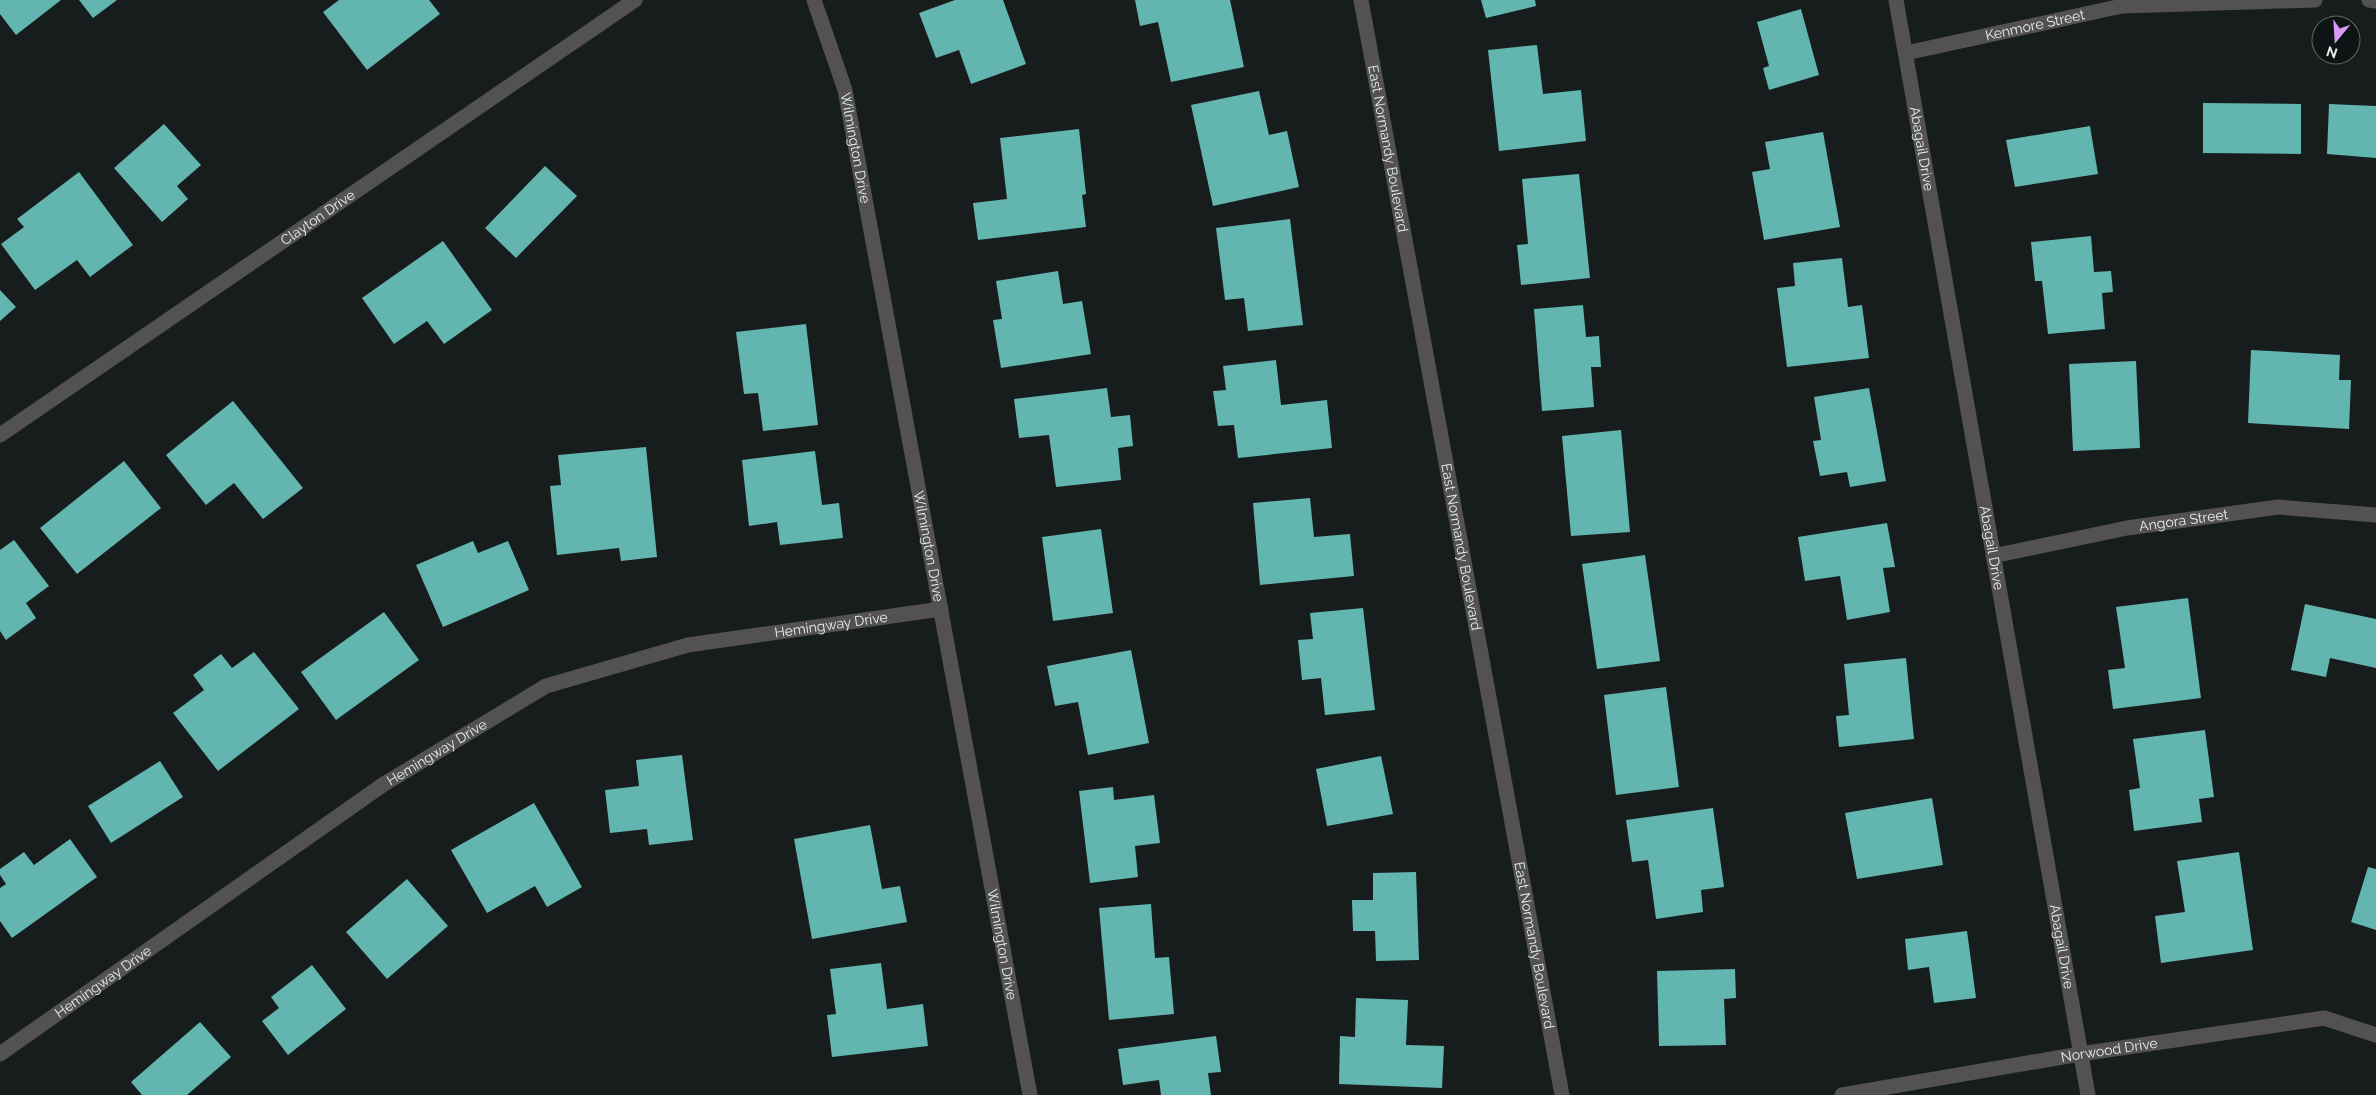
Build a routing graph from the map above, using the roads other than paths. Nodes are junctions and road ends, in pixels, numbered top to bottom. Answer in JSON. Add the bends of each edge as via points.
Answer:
{"nodes":[{"id":1,"x":635,"y":0,"type":"edge"},
{"id":2,"x":814,"y":0,"type":"edge"},
{"id":3,"x":1361,"y":0,"type":"edge"},
{"id":4,"x":1896,"y":0,"type":"edge"},
{"id":5,"x":2315,"y":0,"type":"edge"},
{"id":6,"x":2369,"y":0,"type":"edge"},
{"id":7,"x":2376,"y":1,"type":"edge"},
{"id":8,"x":1906,"y":53,"type":"junction"},
{"id":9,"x":0,"y":435,"type":"edge"},
{"id":10,"x":2376,"y":515,"type":"edge"},
{"id":11,"x":1993,"y":556,"type":"junction"},
{"id":12,"x":941,"y":608,"type":"junction"},
{"id":13,"x":2376,"y":1035,"type":"edge"},
{"id":14,"x":0,"y":1054,"type":"edge"},
{"id":15,"x":2080,"y":1054,"type":"junction"},
{"id":16,"x":1030,"y":1095,"type":"edge"},
{"id":17,"x":1562,"y":1095,"type":"edge"},
{"id":18,"x":1842,"y":1095,"type":"edge"},
{"id":19,"x":2088,"y":1095,"type":"edge"}],
"edges":[{"from":1,"to":9,"type":"street","name":"Clayton Drive"},
{"from":2,"to":12,"type":"street","name":"Wilmington Drive","via":[[845,90]]},
{"from":3,"to":17,"type":"street","name":"East Normandy Boulevard"},
{"from":4,"to":8,"type":"street","name":"Abagail Drive"},
{"from":5,"to":8,"type":"street","name":"Kenmore Street","via":[[2122,6]]},
{"from":6,"to":7,"type":"street"},
{"from":8,"to":11,"type":"street","name":"Abagail Drive"},
{"from":10,"to":11,"type":"street","name":"Angora Street","via":[[2278,507],[2127,528]]},
{"from":11,"to":15,"type":"street","name":"Abagail Drive"},
{"from":12,"to":14,"type":"street","name":"Hemingway Drive","via":[[688,644],[546,686],[384,784]]},
{"from":12,"to":16,"type":"street","name":"Wilmington Drive"},
{"from":13,"to":15,"type":"street","name":"Norwood Drive","via":[[2324,1018]]},
{"from":15,"to":18,"type":"street","name":"Norwood Drive"},
{"from":15,"to":19,"type":"street","name":"Abagail Drive"}]}
